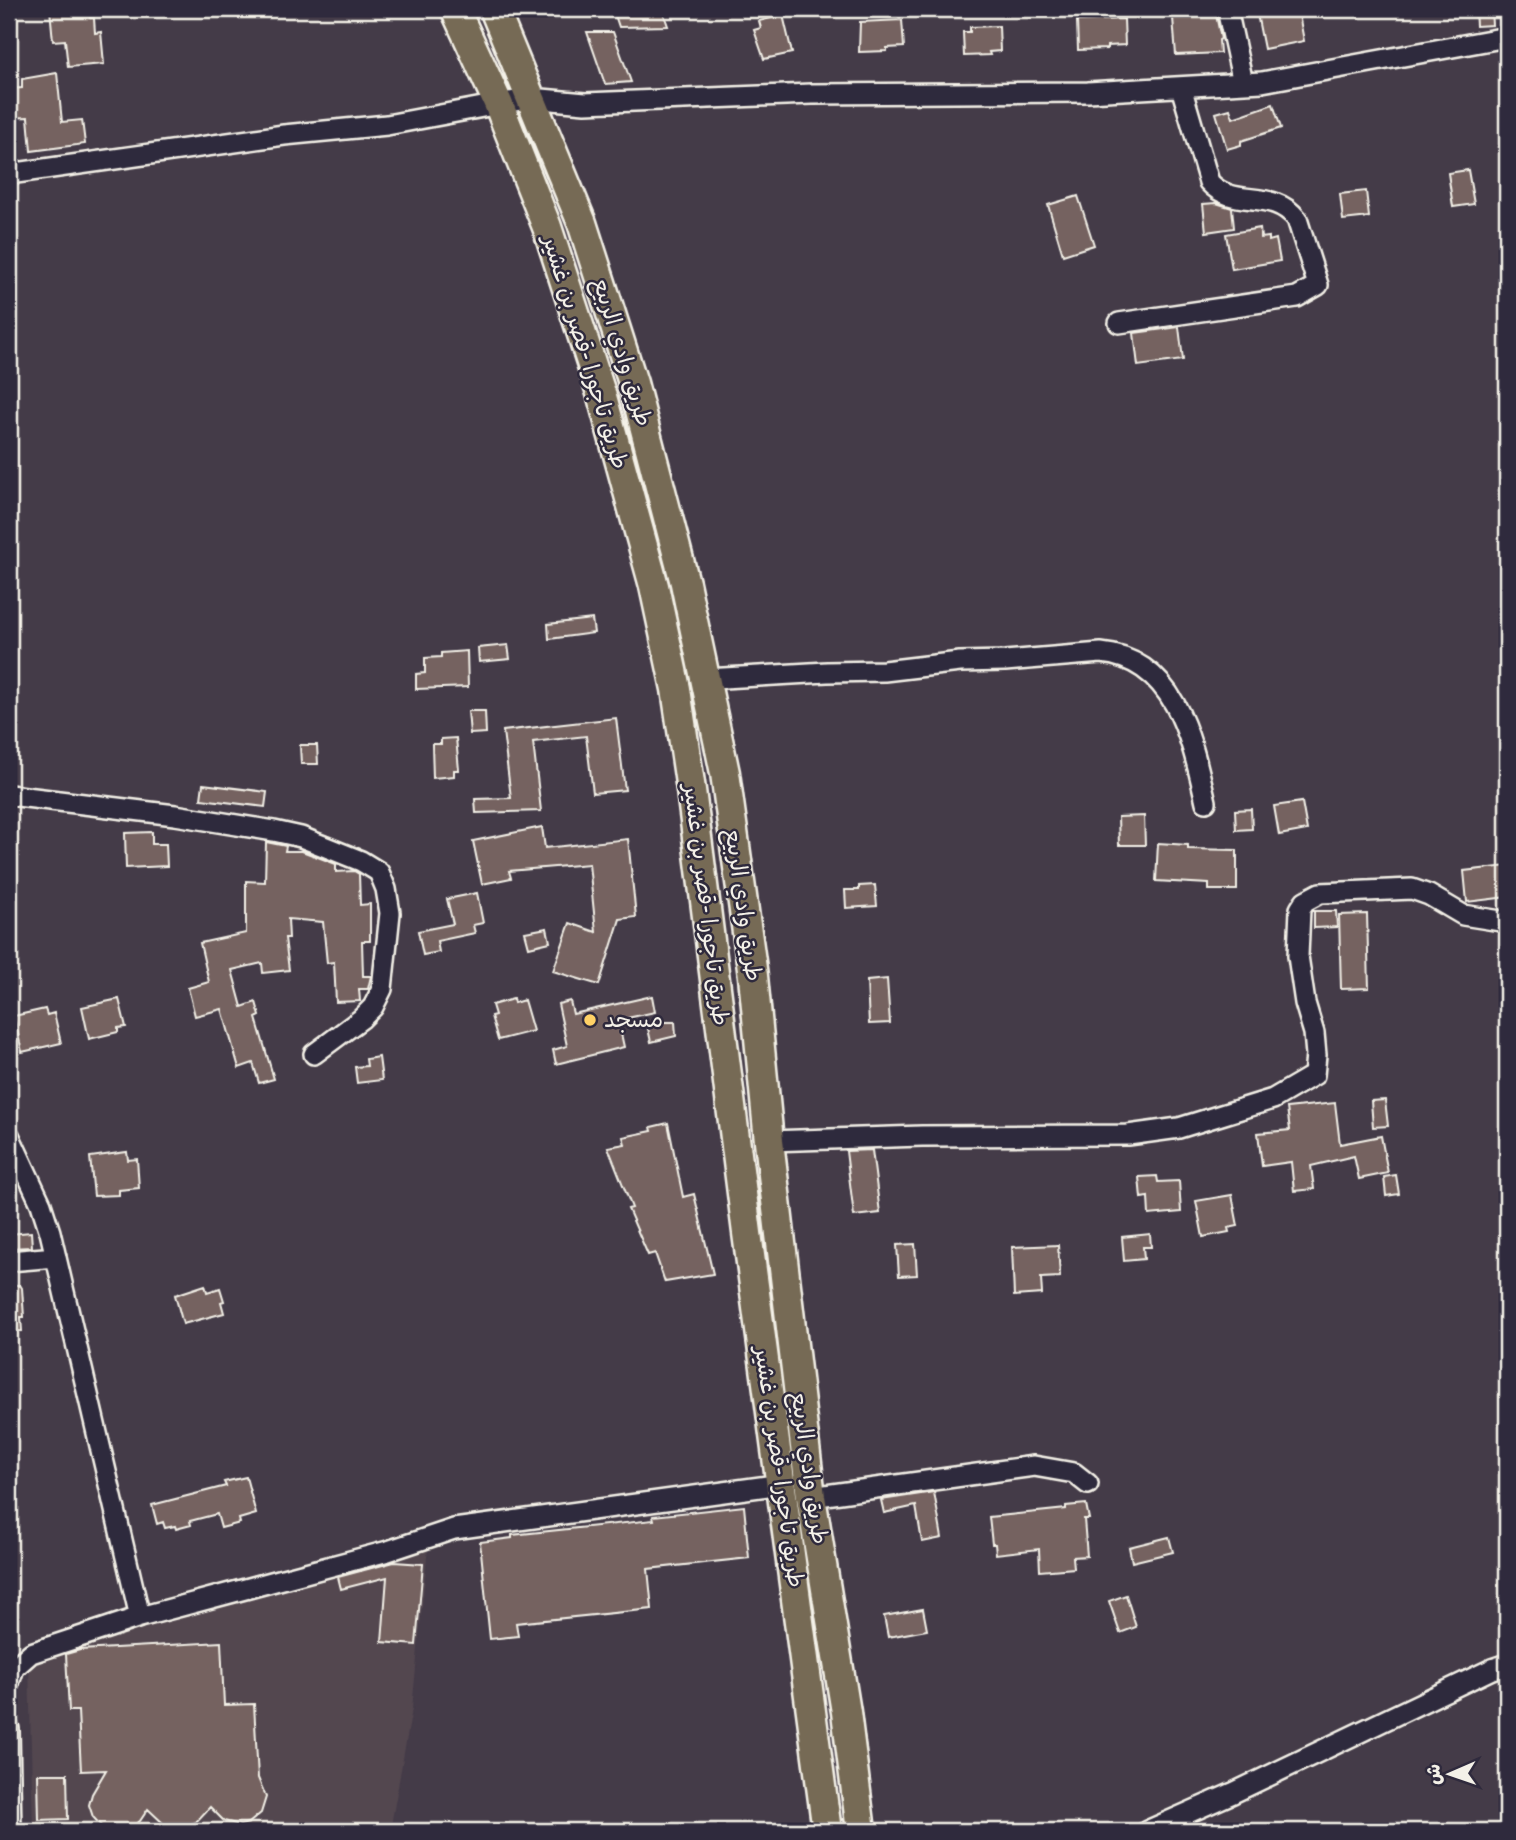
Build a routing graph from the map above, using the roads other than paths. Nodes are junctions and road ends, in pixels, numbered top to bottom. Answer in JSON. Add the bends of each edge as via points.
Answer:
{"nodes":[{"id":1,"x":455,"y":9,"type":"edge"},
{"id":2,"x":494,"y":9,"type":"edge"},
{"id":3,"x":1227,"y":9,"type":"edge"},
{"id":4,"x":1507,"y":37,"type":"edge"},
{"id":5,"x":1243,"y":83,"type":"junction"},
{"id":6,"x":1181,"y":87,"type":"junction"},
{"id":7,"x":531,"y":98,"type":"junction"},
{"id":8,"x":498,"y":103,"type":"junction"},
{"id":9,"x":9,"y":174,"type":"edge"},
{"id":10,"x":1119,"y":323,"type":"dead end"},
{"id":11,"x":706,"y":679,"type":"junction"},
{"id":12,"x":9,"y":795,"type":"edge"},
{"id":13,"x":1206,"y":802,"type":"dead end"},
{"id":14,"x":1507,"y":922,"type":"edge"},
{"id":15,"x":314,"y":1054,"type":"dead end"},
{"id":16,"x":9,"y":1135,"type":"edge"},
{"id":17,"x":768,"y":1141,"type":"junction"},
{"id":18,"x":55,"y":1258,"type":"junction"},
{"id":19,"x":9,"y":1261,"type":"edge"},
{"id":20,"x":782,"y":1484,"type":"junction"},
{"id":21,"x":1088,"y":1484,"type":"dead end"},
{"id":22,"x":811,"y":1497,"type":"junction"},
{"id":23,"x":140,"y":1617,"type":"junction"},
{"id":24,"x":1507,"y":1664,"type":"edge"},
{"id":25,"x":9,"y":1683,"type":"edge"},
{"id":26,"x":9,"y":1729,"type":"edge"},
{"id":27,"x":11,"y":1831,"type":"edge"},
{"id":28,"x":827,"y":1831,"type":"edge"},
{"id":29,"x":861,"y":1831,"type":"edge"},
{"id":30,"x":1147,"y":1831,"type":"edge"}],
"edges":[{"from":1,"to":8,"type":"highway","name":"طريق تاجورا -قصر بن غشير"},
{"from":2,"to":7,"type":"highway","name":"طريق وادي الربيع"},
{"from":3,"to":5,"type":"street"},
{"from":4,"to":5,"type":"street"},
{"from":5,"to":6,"type":"street"},
{"from":6,"to":7,"type":"street","via":[[585,103]]},
{"from":6,"to":10,"type":"street","via":[[1209,182],[1227,195],[1279,203],[1290,210],[1318,285],[1297,297]]},
{"from":7,"to":8,"type":"street"},
{"from":7,"to":11,"type":"highway","name":"طريق وادي الربيع","via":[[582,223],[634,383]]},
{"from":8,"to":9,"type":"street","via":[[387,125]]},
{"from":8,"to":20,"type":"highway","name":"طريق تاجورا -قصر بن غشير","via":[[547,227],[601,393],[654,586],[676,689]]},
{"from":11,"to":13,"type":"street","via":[[1114,654],[1144,667],[1163,683],[1186,730]]},
{"from":11,"to":17,"type":"highway","name":"طريق وادي الربيع","via":[[740,877]]},
{"from":12,"to":15,"type":"street","via":[[274,831],[362,860],[379,872],[390,913],[382,989],[373,1007]]},
{"from":14,"to":17,"type":"street","via":[[1463,915],[1412,889],[1312,896],[1300,909],[1298,956],[1314,1032],[1314,1075],[1273,1099],[1179,1128],[1128,1135]]},
{"from":16,"to":18,"type":"street","via":[[41,1204]]},
{"from":17,"to":22,"type":"highway","name":"طريق وادي الربيع"},
{"from":18,"to":19,"type":"street"},
{"from":18,"to":23,"type":"street"},
{"from":20,"to":23,"type":"street","via":[[454,1529]]},
{"from":20,"to":28,"type":"highway","name":"طريق تاجورا -قصر بن غشير"},
{"from":21,"to":22,"type":"street","via":[[1074,1473],[1034,1466]]},
{"from":22,"to":29,"type":"highway","name":"طريق وادي الربيع"},
{"from":23,"to":25,"type":"street","via":[[31,1653],[14,1668]]},
{"from":24,"to":30,"type":"street"},
{"from":26,"to":27,"type":"street"}]}
